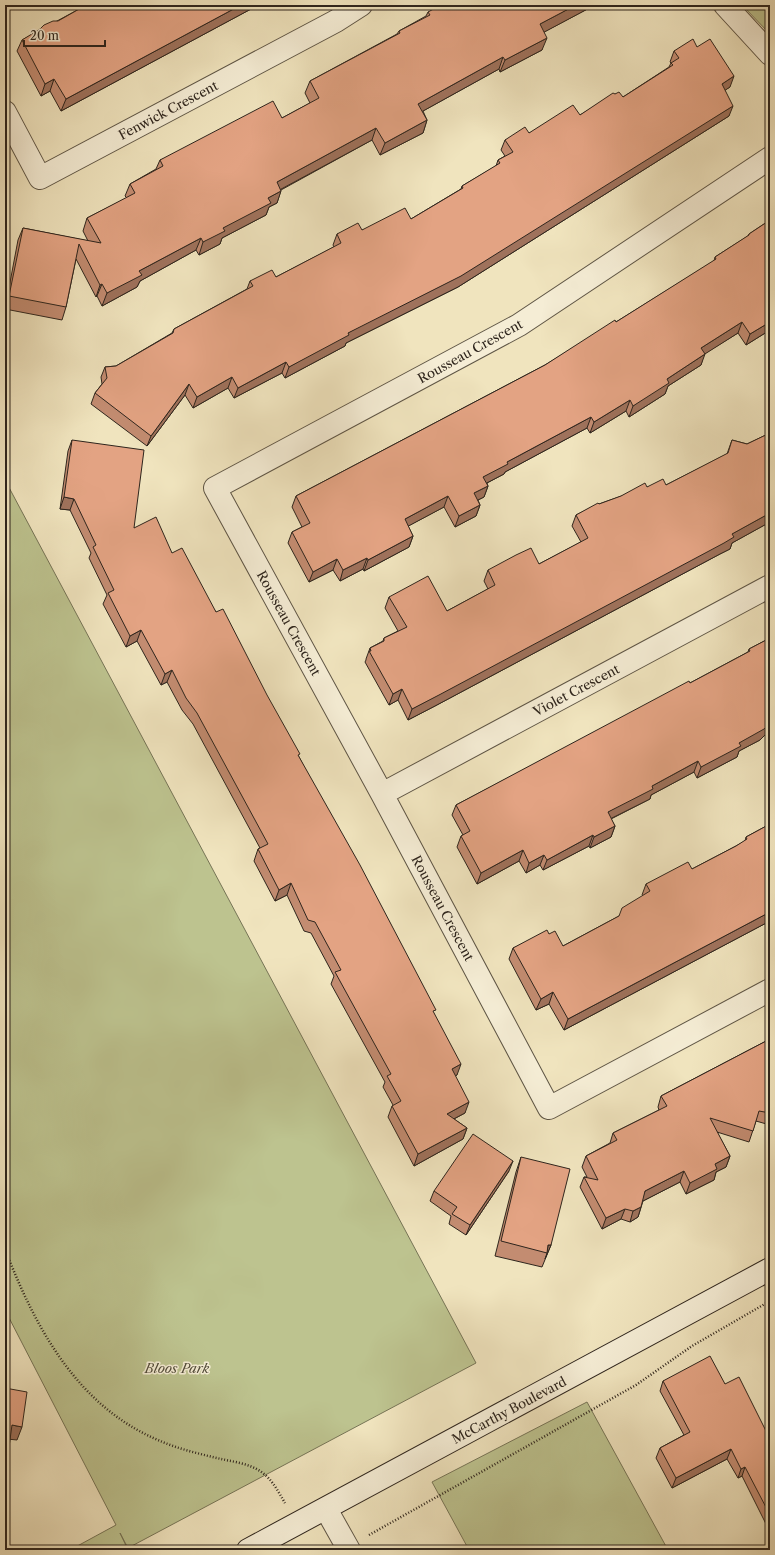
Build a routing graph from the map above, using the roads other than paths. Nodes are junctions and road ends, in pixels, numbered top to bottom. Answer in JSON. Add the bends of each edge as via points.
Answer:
{"nodes":[{"id":1,"x":361,"y":5,"type":"edge"},
{"id":2,"x":725,"y":5,"type":"edge"},
{"id":3,"x":770,"y":54,"type":"edge"},
{"id":4,"x":5,"y":112,"type":"edge"},
{"id":5,"x":770,"y":158,"type":"edge"},
{"id":6,"x":770,"y":586,"type":"edge"},
{"id":7,"x":382,"y":794,"type":"junction"},
{"id":8,"x":770,"y":990,"type":"edge"},
{"id":9,"x":770,"y":1269,"type":"edge"},
{"id":10,"x":326,"y":1509,"type":"junction"},
{"id":11,"x":349,"y":1549,"type":"edge"},
{"id":12,"x":248,"y":1550,"type":"edge"}],
"edges":[{"from":1,"to":4,"type":"street","name":"Fenwick Crescent","via":[[336,21],[40,178]]},
{"from":2,"to":3,"type":"street"},
{"from":5,"to":7,"type":"street","name":"Rousseau Crescent","via":[[519,325],[215,488]]},
{"from":6,"to":7,"type":"street","name":"Violet Crescent"},
{"from":7,"to":8,"type":"street","name":"Rousseau Crescent","via":[[548,1108]]},
{"from":9,"to":10,"type":"street","name":"McCarthy Boulevard"},
{"from":10,"to":11,"type":"street"},
{"from":10,"to":12,"type":"street","name":"McCarthy Boulevard"}]}
